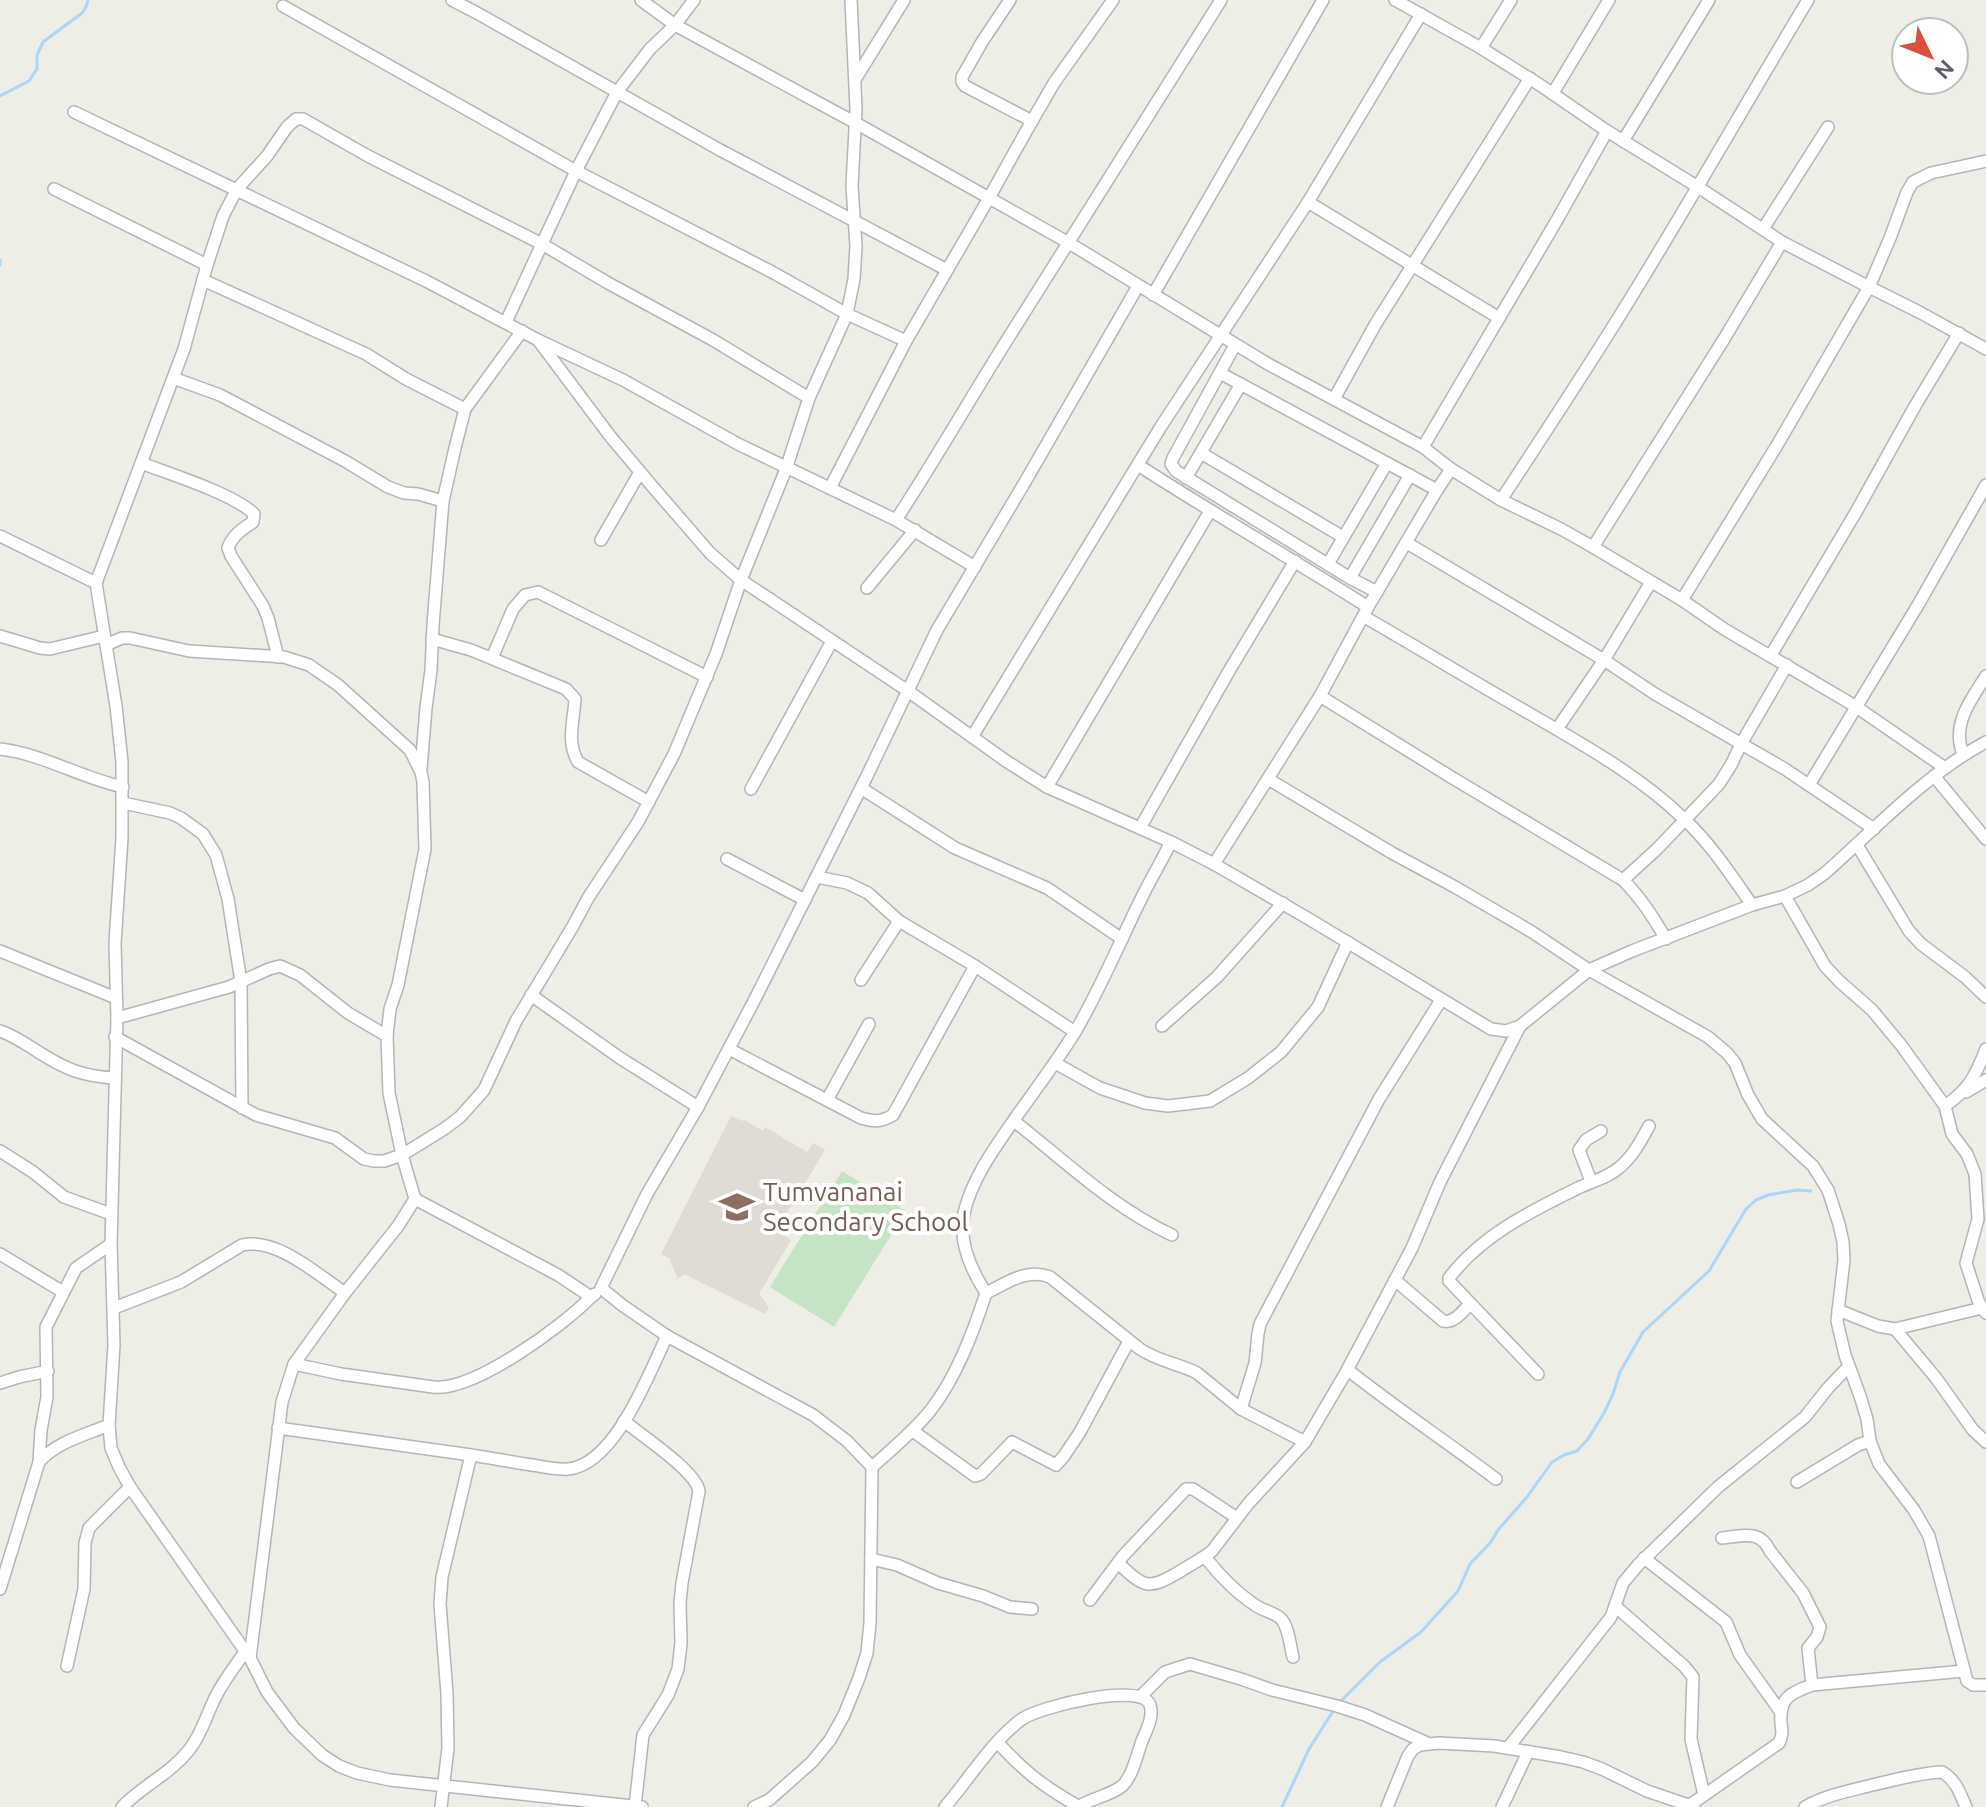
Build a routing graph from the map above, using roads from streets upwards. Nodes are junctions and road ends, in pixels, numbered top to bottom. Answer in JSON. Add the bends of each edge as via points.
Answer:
{"nodes":[{"id":1,"x":452,"y":0,"type":"edge"},
{"id":2,"x":641,"y":0,"type":"edge"},
{"id":3,"x":694,"y":0,"type":"edge"},
{"id":4,"x":851,"y":0,"type":"edge"},
{"id":5,"x":904,"y":0,"type":"edge"},
{"id":6,"x":1010,"y":0,"type":"edge"},
{"id":7,"x":1113,"y":0,"type":"edge"},
{"id":8,"x":1221,"y":0,"type":"edge"},
{"id":9,"x":1323,"y":0,"type":"edge"},
{"id":10,"x":1395,"y":0,"type":"edge"},
{"id":11,"x":1511,"y":0,"type":"edge"},
{"id":12,"x":1609,"y":0,"type":"edge"},
{"id":13,"x":1709,"y":0,"type":"edge"},
{"id":14,"x":1808,"y":0,"type":"edge"},
{"id":15,"x":283,"y":6,"type":"dead end"},
{"id":16,"x":1415,"y":8,"type":"edge"},
{"id":17,"x":675,"y":25,"type":"junction"},
{"id":18,"x":1481,"y":48,"type":"junction"},
{"id":19,"x":1530,"y":78,"type":"junction"},
{"id":20,"x":855,"y":80,"type":"junction"},
{"id":21,"x":617,"y":92,"type":"junction"},
{"id":22,"x":1553,"y":93,"type":"junction"},
{"id":23,"x":74,"y":112,"type":"dead end"},
{"id":24,"x":1032,"y":121,"type":"junction"},
{"id":25,"x":854,"y":122,"type":"junction"},
{"id":26,"x":1828,"y":127,"type":"dead end"},
{"id":27,"x":1607,"y":131,"type":"junction"},
{"id":28,"x":1623,"y":141,"type":"junction"},
{"id":29,"x":1986,"y":161,"type":"edge"},
{"id":30,"x":576,"y":171,"type":"junction"},
{"id":31,"x":1698,"y":187,"type":"junction"},
{"id":32,"x":54,"y":189,"type":"dead end"},
{"id":33,"x":237,"y":189,"type":"junction"},
{"id":34,"x":989,"y":198,"type":"junction"},
{"id":35,"x":1308,"y":202,"type":"junction"},
{"id":36,"x":854,"y":220,"type":"junction"},
{"id":37,"x":1763,"y":229,"type":"junction"},
{"id":38,"x":1782,"y":242,"type":"junction"},
{"id":39,"x":1069,"y":243,"type":"junction"},
{"id":40,"x":542,"y":244,"type":"junction"},
{"id":41,"x":1412,"y":264,"type":"junction"},
{"id":42,"x":207,"y":265,"type":"junction"},
{"id":43,"x":947,"y":270,"type":"junction"},
{"id":44,"x":203,"y":280,"type":"junction"},
{"id":45,"x":1138,"y":286,"type":"junction"},
{"id":46,"x":1869,"y":287,"type":"junction"},
{"id":47,"x":1153,"y":295,"type":"junction"},
{"id":48,"x":847,"y":314,"type":"junction"},
{"id":49,"x":1499,"y":318,"type":"junction"},
{"id":50,"x":506,"y":322,"type":"junction"},
{"id":51,"x":522,"y":331,"type":"junction"},
{"id":52,"x":1959,"y":333,"type":"junction"},
{"id":53,"x":1219,"y":336,"type":"junction"},
{"id":54,"x":538,"y":340,"type":"junction"},
{"id":55,"x":906,"y":341,"type":"junction"},
{"id":56,"x":1235,"y":345,"type":"junction"},
{"id":57,"x":1986,"y":349,"type":"edge"},
{"id":58,"x":1220,"y":373,"type":"junction"},
{"id":59,"x":173,"y":378,"type":"junction"},
{"id":60,"x":1241,"y":384,"type":"junction"},
{"id":61,"x":809,"y":398,"type":"junction"},
{"id":62,"x":1334,"y":399,"type":"junction"},
{"id":63,"x":465,"y":409,"type":"junction"},
{"id":64,"x":1423,"y":447,"type":"junction"},
{"id":65,"x":1201,"y":453,"type":"junction"},
{"id":66,"x":141,"y":463,"type":"junction"},
{"id":67,"x":1387,"y":463,"type":"junction"},
{"id":68,"x":1138,"y":465,"type":"junction"},
{"id":69,"x":786,"y":469,"type":"junction"},
{"id":70,"x":1451,"y":469,"type":"junction"},
{"id":71,"x":640,"y":472,"type":"junction"},
{"id":72,"x":1410,"y":475,"type":"junction"},
{"id":73,"x":1186,"y":478,"type":"junction"},
{"id":74,"x":1986,"y":485,"type":"edge"},
{"id":75,"x":830,"y":488,"type":"junction"},
{"id":76,"x":1437,"y":490,"type":"junction"},
{"id":77,"x":1501,"y":500,"type":"junction"},
{"id":78,"x":443,"y":501,"type":"junction"},
{"id":79,"x":1210,"y":511,"type":"junction"},
{"id":80,"x":896,"y":520,"type":"junction"},
{"id":81,"x":915,"y":530,"type":"junction"},
{"id":82,"x":0,"y":536,"type":"edge"},
{"id":83,"x":1343,"y":537,"type":"junction"},
{"id":84,"x":601,"y":540,"type":"dead end"},
{"id":85,"x":1407,"y":543,"type":"junction"},
{"id":86,"x":1593,"y":547,"type":"junction"},
{"id":87,"x":1295,"y":561,"type":"junction"},
{"id":88,"x":1328,"y":564,"type":"junction"},
{"id":89,"x":975,"y":567,"type":"junction"},
{"id":90,"x":1350,"y":578,"type":"junction"},
{"id":91,"x":741,"y":580,"type":"junction"},
{"id":92,"x":1651,"y":582,"type":"junction"},
{"id":93,"x":96,"y":583,"type":"junction"},
{"id":94,"x":867,"y":588,"type":"dead end"},
{"id":95,"x":1377,"y":592,"type":"junction"},
{"id":96,"x":1682,"y":600,"type":"junction"},
{"id":97,"x":1365,"y":612,"type":"junction"},
{"id":98,"x":0,"y":636,"type":"edge"},
{"id":99,"x":432,"y":639,"type":"junction"},
{"id":100,"x":105,"y":640,"type":"junction"},
{"id":101,"x":832,"y":641,"type":"junction"},
{"id":102,"x":1771,"y":655,"type":"junction"},
{"id":103,"x":278,"y":657,"type":"junction"},
{"id":104,"x":492,"y":658,"type":"junction"},
{"id":105,"x":1604,"y":660,"type":"junction"},
{"id":106,"x":1787,"y":665,"type":"junction"},
{"id":107,"x":1986,"y":676,"type":"edge"},
{"id":108,"x":707,"y":677,"type":"junction"},
{"id":109,"x":908,"y":691,"type":"junction"},
{"id":110,"x":1320,"y":696,"type":"junction"},
{"id":111,"x":1855,"y":706,"type":"junction"},
{"id":112,"x":1557,"y":729,"type":"junction"},
{"id":113,"x":972,"y":737,"type":"junction"},
{"id":114,"x":1986,"y":742,"type":"edge"},
{"id":115,"x":1741,"y":744,"type":"junction"},
{"id":116,"x":0,"y":749,"type":"edge"},
{"id":117,"x":1963,"y":754,"type":"junction"},
{"id":118,"x":1945,"y":768,"type":"junction"},
{"id":119,"x":421,"y":772,"type":"junction"},
{"id":120,"x":1934,"y":776,"type":"junction"},
{"id":121,"x":1268,"y":779,"type":"junction"},
{"id":122,"x":1809,"y":785,"type":"junction"},
{"id":123,"x":123,"y":787,"type":"junction"},
{"id":124,"x":1047,"y":787,"type":"junction"},
{"id":125,"x":861,"y":788,"type":"junction"},
{"id":126,"x":751,"y":789,"type":"dead end"},
{"id":127,"x":649,"y":802,"type":"junction"},
{"id":128,"x":123,"y":803,"type":"junction"},
{"id":129,"x":1685,"y":819,"type":"junction"},
{"id":130,"x":1140,"y":828,"type":"junction"},
{"id":131,"x":1874,"y":829,"type":"junction"},
{"id":132,"x":1986,"y":839,"type":"edge"},
{"id":133,"x":1171,"y":842,"type":"junction"},
{"id":134,"x":1857,"y":845,"type":"junction"},
{"id":135,"x":727,"y":859,"type":"dead end"},
{"id":136,"x":1214,"y":864,"type":"junction"},
{"id":137,"x":817,"y":877,"type":"junction"},
{"id":138,"x":1623,"y":880,"type":"junction"},
{"id":139,"x":1785,"y":896,"type":"junction"},
{"id":140,"x":805,"y":900,"type":"junction"},
{"id":141,"x":1283,"y":903,"type":"junction"},
{"id":142,"x":1752,"y":905,"type":"junction"},
{"id":143,"x":899,"y":921,"type":"junction"},
{"id":144,"x":1122,"y":939,"type":"junction"},
{"id":145,"x":1666,"y":939,"type":"junction"},
{"id":146,"x":1348,"y":942,"type":"junction"},
{"id":147,"x":0,"y":951,"type":"edge"},
{"id":148,"x":975,"y":966,"type":"junction"},
{"id":149,"x":1589,"y":970,"type":"junction"},
{"id":150,"x":861,"y":980,"type":"dead end"},
{"id":151,"x":241,"y":982,"type":"junction"},
{"id":152,"x":531,"y":995,"type":"junction"},
{"id":153,"x":1986,"y":997,"type":"edge"},
{"id":154,"x":116,"y":998,"type":"junction"},
{"id":155,"x":1441,"y":1000,"type":"junction"},
{"id":156,"x":117,"y":1018,"type":"junction"},
{"id":157,"x":869,"y":1024,"type":"dead end"},
{"id":158,"x":1162,"y":1026,"type":"dead end"},
{"id":159,"x":1520,"y":1026,"type":"junction"},
{"id":160,"x":0,"y":1031,"type":"edge"},
{"id":161,"x":1075,"y":1032,"type":"junction"},
{"id":162,"x":387,"y":1036,"type":"junction"},
{"id":163,"x":115,"y":1037,"type":"junction"},
{"id":164,"x":729,"y":1049,"type":"junction"},
{"id":165,"x":1986,"y":1049,"type":"edge"},
{"id":166,"x":1055,"y":1063,"type":"junction"},
{"id":167,"x":114,"y":1078,"type":"junction"},
{"id":168,"x":1986,"y":1080,"type":"edge"},
{"id":169,"x":1960,"y":1095,"type":"junction"},
{"id":170,"x":827,"y":1100,"type":"junction"},
{"id":171,"x":1945,"y":1106,"type":"junction"},
{"id":172,"x":698,"y":1107,"type":"junction"},
{"id":173,"x":242,"y":1108,"type":"junction"},
{"id":174,"x":1014,"y":1121,"type":"junction"},
{"id":175,"x":1649,"y":1126,"type":"dead end"},
{"id":176,"x":1601,"y":1131,"type":"dead end"},
{"id":177,"x":0,"y":1151,"type":"edge"},
{"id":178,"x":402,"y":1155,"type":"junction"},
{"id":179,"x":1591,"y":1181,"type":"junction"},
{"id":180,"x":415,"y":1199,"type":"junction"},
{"id":181,"x":111,"y":1214,"type":"junction"},
{"id":182,"x":1172,"y":1235,"type":"dead end"},
{"id":183,"x":111,"y":1244,"type":"junction"},
{"id":184,"x":0,"y":1254,"type":"edge"},
{"id":185,"x":1395,"y":1280,"type":"junction"},
{"id":186,"x":601,"y":1288,"type":"junction"},
{"id":187,"x":63,"y":1292,"type":"junction"},
{"id":188,"x":345,"y":1293,"type":"junction"},
{"id":189,"x":986,"y":1293,"type":"junction"},
{"id":190,"x":591,"y":1297,"type":"junction"},
{"id":191,"x":1470,"y":1304,"type":"junction"},
{"id":192,"x":114,"y":1308,"type":"junction"},
{"id":193,"x":1838,"y":1310,"type":"junction"},
{"id":194,"x":1984,"y":1310,"type":"edge"},
{"id":195,"x":1895,"y":1329,"type":"junction"},
{"id":196,"x":667,"y":1336,"type":"junction"},
{"id":197,"x":1129,"y":1341,"type":"junction"},
{"id":198,"x":294,"y":1364,"type":"junction"},
{"id":199,"x":1848,"y":1367,"type":"junction"},
{"id":200,"x":1348,"y":1370,"type":"junction"},
{"id":201,"x":48,"y":1371,"type":"junction"},
{"id":202,"x":1538,"y":1374,"type":"dead end"},
{"id":203,"x":0,"y":1383,"type":"edge"},
{"id":204,"x":1241,"y":1409,"type":"junction"},
{"id":205,"x":624,"y":1421,"type":"junction"},
{"id":206,"x":109,"y":1425,"type":"junction"},
{"id":207,"x":278,"y":1428,"type":"junction"},
{"id":208,"x":913,"y":1431,"type":"junction"},
{"id":209,"x":1870,"y":1441,"type":"junction"},
{"id":210,"x":1305,"y":1442,"type":"junction"},
{"id":211,"x":1986,"y":1442,"type":"edge"},
{"id":212,"x":471,"y":1455,"type":"junction"},
{"id":213,"x":39,"y":1462,"type":"junction"},
{"id":214,"x":872,"y":1467,"type":"junction"},
{"id":215,"x":1496,"y":1479,"type":"dead end"},
{"id":216,"x":1797,"y":1482,"type":"dead end"},
{"id":217,"x":130,"y":1487,"type":"junction"},
{"id":218,"x":1237,"y":1518,"type":"junction"},
{"id":219,"x":1722,"y":1538,"type":"dead end"},
{"id":220,"x":1205,"y":1557,"type":"junction"},
{"id":221,"x":1644,"y":1558,"type":"junction"},
{"id":222,"x":871,"y":1559,"type":"junction"},
{"id":223,"x":1118,"y":1563,"type":"junction"},
{"id":224,"x":0,"y":1589,"type":"edge"},
{"id":225,"x":1090,"y":1600,"type":"dead end"},
{"id":226,"x":1615,"y":1606,"type":"junction"},
{"id":227,"x":1032,"y":1609,"type":"dead end"},
{"id":228,"x":248,"y":1655,"type":"junction"},
{"id":229,"x":1293,"y":1657,"type":"dead end"},
{"id":230,"x":67,"y":1666,"type":"dead end"},
{"id":231,"x":1964,"y":1671,"type":"junction"},
{"id":232,"x":1812,"y":1685,"type":"junction"},
{"id":233,"x":1986,"y":1685,"type":"edge"},
{"id":234,"x":1141,"y":1696,"type":"junction"},
{"id":235,"x":1780,"y":1711,"type":"junction"},
{"id":236,"x":998,"y":1743,"type":"junction"},
{"id":237,"x":1428,"y":1743,"type":"junction"},
{"id":238,"x":1508,"y":1748,"type":"junction"},
{"id":239,"x":1528,"y":1752,"type":"junction"},
{"id":240,"x":444,"y":1787,"type":"junction"},
{"id":241,"x":1704,"y":1795,"type":"junction"},
{"id":242,"x":772,"y":1804,"type":"edge"},
{"id":243,"x":1688,"y":1805,"type":"edge"},
{"id":244,"x":635,"y":1806,"type":"edge"},
{"id":245,"x":122,"y":1807,"type":"edge"},
{"id":246,"x":441,"y":1807,"type":"edge"},
{"id":247,"x":642,"y":1807,"type":"edge"},
{"id":248,"x":754,"y":1807,"type":"edge"},
{"id":249,"x":945,"y":1807,"type":"edge"},
{"id":250,"x":1078,"y":1807,"type":"edge"},
{"id":251,"x":1387,"y":1807,"type":"edge"},
{"id":252,"x":1502,"y":1807,"type":"edge"},
{"id":253,"x":1805,"y":1807,"type":"edge"},
{"id":254,"x":1966,"y":1807,"type":"edge"}],
"edges":[{"from":1,"to":21,"type":"street"},
{"from":2,"to":17,"type":"street"},
{"from":3,"to":17,"type":"street"},
{"from":4,"to":20,"type":"street"},
{"from":5,"to":20,"type":"street"},
{"from":6,"to":24,"type":"street","via":[[962,82]]},
{"from":7,"to":24,"type":"street"},
{"from":8,"to":39,"type":"street"},
{"from":9,"to":47,"type":"street"},
{"from":10,"to":16,"type":"street"},
{"from":11,"to":18,"type":"street"},
{"from":12,"to":22,"type":"street"},
{"from":13,"to":28,"type":"street"},
{"from":14,"to":31,"type":"street"},
{"from":15,"to":30,"type":"street"},
{"from":16,"to":18,"type":"street"},
{"from":16,"to":35,"type":"street"},
{"from":17,"to":21,"type":"street"},
{"from":17,"to":25,"type":"street"},
{"from":18,"to":19,"type":"street"},
{"from":19,"to":22,"type":"street"},
{"from":19,"to":41,"type":"street"},
{"from":20,"to":25,"type":"street"},
{"from":21,"to":30,"type":"street"},
{"from":21,"to":36,"type":"street"},
{"from":22,"to":27,"type":"street"},
{"from":23,"to":33,"type":"street"},
{"from":24,"to":34,"type":"street"},
{"from":25,"to":34,"type":"street"},
{"from":25,"to":36,"type":"street"},
{"from":26,"to":37,"type":"street"},
{"from":27,"to":28,"type":"street"},
{"from":27,"to":49,"type":"street"},
{"from":28,"to":31,"type":"street"},
{"from":29,"to":46,"type":"street","via":[[1913,182]]},
{"from":30,"to":40,"type":"street"},
{"from":30,"to":48,"type":"street"},
{"from":31,"to":37,"type":"street"},
{"from":31,"to":77,"type":"street"},
{"from":32,"to":42,"type":"street"},
{"from":33,"to":40,"type":"street","via":[[290,124],[303,119]]},
{"from":33,"to":42,"type":"street"},
{"from":33,"to":50,"type":"street"},
{"from":34,"to":39,"type":"street"},
{"from":34,"to":43,"type":"street"},
{"from":35,"to":41,"type":"street"},
{"from":35,"to":53,"type":"street"},
{"from":36,"to":43,"type":"street"},
{"from":36,"to":48,"type":"street","via":[[855,271]]},
{"from":37,"to":38,"type":"street"},
{"from":38,"to":46,"type":"street"},
{"from":38,"to":86,"type":"street"},
{"from":39,"to":45,"type":"street"},
{"from":39,"to":80,"type":"street"},
{"from":40,"to":50,"type":"street"},
{"from":40,"to":61,"type":"street"},
{"from":41,"to":49,"type":"street"},
{"from":41,"to":62,"type":"street"},
{"from":42,"to":44,"type":"street"},
{"from":43,"to":55,"type":"street"},
{"from":44,"to":59,"type":"street"},
{"from":44,"to":63,"type":"street","via":[[366,354]]},
{"from":45,"to":47,"type":"street"},
{"from":45,"to":89,"type":"street"},
{"from":46,"to":52,"type":"street"},
{"from":46,"to":96,"type":"street"},
{"from":47,"to":53,"type":"street"},
{"from":48,"to":55,"type":"street"},
{"from":48,"to":61,"type":"street"},
{"from":49,"to":64,"type":"street"},
{"from":50,"to":51,"type":"street"},
{"from":51,"to":54,"type":"street"},
{"from":51,"to":63,"type":"street"},
{"from":52,"to":57,"type":"street"},
{"from":52,"to":102,"type":"street"},
{"from":53,"to":56,"type":"street"},
{"from":53,"to":68,"type":"street"},
{"from":54,"to":69,"type":"street"},
{"from":54,"to":71,"type":"street"},
{"from":55,"to":75,"type":"street"},
{"from":56,"to":58,"type":"street"},
{"from":56,"to":62,"type":"street"},
{"from":58,"to":60,"type":"street"},
{"from":58,"to":73,"type":"street","via":[[1171,464]]},
{"from":59,"to":66,"type":"street"},
{"from":59,"to":78,"type":"street","via":[[220,395],[388,487]]},
{"from":60,"to":65,"type":"street"},
{"from":60,"to":67,"type":"street"},
{"from":61,"to":69,"type":"street"},
{"from":62,"to":64,"type":"street"},
{"from":63,"to":78,"type":"street"},
{"from":64,"to":70,"type":"street"},
{"from":65,"to":73,"type":"street"},
{"from":65,"to":83,"type":"street"},
{"from":66,"to":93,"type":"street"},
{"from":66,"to":103,"type":"street","via":[[254,514],[255,520],[228,548],[263,606]]},
{"from":67,"to":72,"type":"street"},
{"from":67,"to":83,"type":"street"},
{"from":68,"to":79,"type":"street"},
{"from":68,"to":113,"type":"street"},
{"from":69,"to":75,"type":"street"},
{"from":69,"to":91,"type":"street"},
{"from":70,"to":76,"type":"street"},
{"from":70,"to":77,"type":"street"},
{"from":71,"to":84,"type":"street"},
{"from":71,"to":91,"type":"street","via":[[710,553]]},
{"from":72,"to":76,"type":"street"},
{"from":72,"to":90,"type":"street"},
{"from":73,"to":88,"type":"street"},
{"from":74,"to":111,"type":"street"},
{"from":75,"to":80,"type":"street"},
{"from":76,"to":85,"type":"street"},
{"from":77,"to":86,"type":"street"},
{"from":78,"to":99,"type":"street"},
{"from":79,"to":87,"type":"street"},
{"from":79,"to":124,"type":"street"},
{"from":80,"to":81,"type":"street"},
{"from":81,"to":89,"type":"street"},
{"from":81,"to":94,"type":"street"},
{"from":82,"to":93,"type":"street"},
{"from":83,"to":88,"type":"street"},
{"from":85,"to":95,"type":"street"},
{"from":85,"to":105,"type":"street"},
{"from":86,"to":92,"type":"street"},
{"from":87,"to":97,"type":"street"},
{"from":87,"to":130,"type":"street"},
{"from":88,"to":90,"type":"street"},
{"from":89,"to":109,"type":"street"},
{"from":90,"to":95,"type":"street"},
{"from":91,"to":101,"type":"street"},
{"from":91,"to":108,"type":"street"},
{"from":92,"to":96,"type":"street"},
{"from":92,"to":105,"type":"street"},
{"from":93,"to":100,"type":"street"},
{"from":95,"to":97,"type":"street"},
{"from":96,"to":102,"type":"street"},
{"from":97,"to":110,"type":"street"},
{"from":97,"to":112,"type":"street"},
{"from":98,"to":100,"type":"street","via":[[50,649]]},
{"from":99,"to":104,"type":"street"},
{"from":99,"to":119,"type":"street"},
{"from":100,"to":103,"type":"street","via":[[125,637],[189,651]]},
{"from":100,"to":123,"type":"street"},
{"from":101,"to":109,"type":"street"},
{"from":101,"to":126,"type":"street"},
{"from":102,"to":106,"type":"street"},
{"from":103,"to":119,"type":"street","via":[[309,665],[338,685],[410,750]]},
{"from":104,"to":108,"type":"street","via":[[513,609],[525,595],[538,592]]},
{"from":104,"to":127,"type":"street","via":[[570,692],[575,702],[571,742],[578,762]]},
{"from":105,"to":112,"type":"street"},
{"from":105,"to":115,"type":"street"},
{"from":106,"to":111,"type":"street"},
{"from":106,"to":115,"type":"street"},
{"from":107,"to":117,"type":"street","via":[[1960,727]]},
{"from":108,"to":127,"type":"street"},
{"from":109,"to":113,"type":"street"},
{"from":109,"to":125,"type":"street"},
{"from":110,"to":121,"type":"street"},
{"from":110,"to":138,"type":"street"},
{"from":111,"to":118,"type":"street"},
{"from":111,"to":122,"type":"street"},
{"from":112,"to":129,"type":"street","via":[[1632,776]]},
{"from":113,"to":124,"type":"street"},
{"from":114,"to":117,"type":"street"},
{"from":115,"to":122,"type":"street"},
{"from":115,"to":129,"type":"street","via":[[1719,784]]},
{"from":116,"to":123,"type":"street","via":[[27,753]]},
{"from":117,"to":118,"type":"street"},
{"from":118,"to":120,"type":"street"},
{"from":119,"to":162,"type":"street","via":[[425,849]]},
{"from":120,"to":131,"type":"street"},
{"from":120,"to":132,"type":"street"},
{"from":121,"to":136,"type":"street"},
{"from":121,"to":149,"type":"street"},
{"from":122,"to":131,"type":"street"},
{"from":123,"to":128,"type":"street"},
{"from":124,"to":130,"type":"street"},
{"from":125,"to":137,"type":"street"},
{"from":125,"to":144,"type":"street","via":[[955,848],[1047,888]]},
{"from":127,"to":152,"type":"street"},
{"from":128,"to":151,"type":"street","via":[[181,818],[209,843],[228,899]]},
{"from":128,"to":154,"type":"street"},
{"from":129,"to":138,"type":"street"},
{"from":129,"to":142,"type":"street"},
{"from":130,"to":133,"type":"street"},
{"from":131,"to":134,"type":"street"},
{"from":133,"to":136,"type":"street"},
{"from":133,"to":144,"type":"street"},
{"from":134,"to":139,"type":"street","via":[[1824,874]]},
{"from":134,"to":153,"type":"street","via":[[1909,931]]},
{"from":135,"to":140,"type":"street"},
{"from":136,"to":141,"type":"street"},
{"from":137,"to":140,"type":"street"},
{"from":137,"to":143,"type":"street","via":[[855,886]]},
{"from":138,"to":145,"type":"street"},
{"from":139,"to":142,"type":"street"},
{"from":139,"to":171,"type":"street","via":[[1825,966],[1872,1010]]},
{"from":140,"to":164,"type":"street"},
{"from":141,"to":146,"type":"street"},
{"from":141,"to":158,"type":"street","via":[[1217,977]]},
{"from":142,"to":145,"type":"street"},
{"from":143,"to":148,"type":"street"},
{"from":143,"to":150,"type":"street"},
{"from":144,"to":161,"type":"street"},
{"from":145,"to":149,"type":"street"},
{"from":146,"to":155,"type":"street"},
{"from":146,"to":166,"type":"street","via":[[1318,1007],[1281,1052],[1210,1101],[1145,1103],[1100,1088]]},
{"from":147,"to":154,"type":"street"},
{"from":148,"to":161,"type":"street"},
{"from":148,"to":170,"type":"street","via":[[893,1115],[877,1122]]},
{"from":149,"to":159,"type":"street"},
{"from":149,"to":193,"type":"street","via":[[1720,1046],[1735,1063],[1762,1119],[1813,1166],[1839,1224],[1844,1260]]},
{"from":151,"to":156,"type":"street"},
{"from":151,"to":162,"type":"street","via":[[275,966],[286,967]]},
{"from":151,"to":173,"type":"street"},
{"from":152,"to":172,"type":"street"},
{"from":152,"to":178,"type":"street","via":[[473,1104]]},
{"from":154,"to":156,"type":"street"},
{"from":155,"to":159,"type":"street","via":[[1491,1029]]},
{"from":155,"to":204,"type":"street","via":[[1379,1099],[1264,1317]]},
{"from":156,"to":163,"type":"street"},
{"from":157,"to":170,"type":"street"},
{"from":159,"to":185,"type":"street"},
{"from":160,"to":167,"type":"street","via":[[83,1075]]},
{"from":161,"to":166,"type":"street"},
{"from":162,"to":178,"type":"street","via":[[389,1093]]},
{"from":163,"to":167,"type":"street"},
{"from":163,"to":173,"type":"street"},
{"from":164,"to":170,"type":"street"},
{"from":164,"to":172,"type":"street"},
{"from":165,"to":169,"type":"street"},
{"from":166,"to":174,"type":"street"},
{"from":167,"to":181,"type":"street"},
{"from":168,"to":169,"type":"street"},
{"from":169,"to":171,"type":"street"},
{"from":171,"to":194,"type":"street","via":[[1952,1134],[1975,1174],[1978,1219],[1966,1263]]},
{"from":172,"to":186,"type":"street"},
{"from":173,"to":178,"type":"street","via":[[335,1138],[364,1159],[384,1161]]},
{"from":174,"to":182,"type":"street","via":[[1104,1195]]},
{"from":174,"to":189,"type":"street","via":[[982,1168],[964,1214],[966,1252]]},
{"from":175,"to":179,"type":"street","via":[[1619,1169]]},
{"from":176,"to":179,"type":"street","via":[[1579,1150]]},
{"from":177,"to":181,"type":"street","via":[[64,1197]]},
{"from":178,"to":180,"type":"street"},
{"from":179,"to":191,"type":"street","via":[[1497,1232],[1469,1256],[1449,1281]]},
{"from":180,"to":188,"type":"street"},
{"from":180,"to":190,"type":"street"},
{"from":181,"to":183,"type":"street"},
{"from":183,"to":187,"type":"street","via":[[76,1268]]},
{"from":183,"to":192,"type":"street"},
{"from":184,"to":187,"type":"street"},
{"from":185,"to":191,"type":"street","via":[[1443,1321],[1452,1321]]},
{"from":185,"to":200,"type":"street"},
{"from":186,"to":190,"type":"street"},
{"from":186,"to":196,"type":"street"},
{"from":187,"to":201,"type":"street","via":[[46,1327]]},
{"from":188,"to":192,"type":"street","via":[[282,1251],[252,1242],[181,1282]]},
{"from":188,"to":198,"type":"street"},
{"from":189,"to":197,"type":"street","via":[[1022,1275],[1042,1274]]},
{"from":189,"to":208,"type":"street","via":[[950,1378]]},
{"from":190,"to":198,"type":"street","via":[[544,1337],[452,1386],[420,1386]]},
{"from":191,"to":202,"type":"street"},
{"from":192,"to":206,"type":"street"},
{"from":193,"to":195,"type":"street"},
{"from":193,"to":199,"type":"street"},
{"from":194,"to":195,"type":"street"},
{"from":195,"to":211,"type":"street"},
{"from":196,"to":205,"type":"street"},
{"from":196,"to":214,"type":"street","via":[[813,1415]]},
{"from":197,"to":204,"type":"street","via":[[1153,1358],[1197,1373]]},
{"from":197,"to":208,"type":"street","via":[[1056,1465],[1012,1442],[975,1476]]},
{"from":198,"to":207,"type":"street"},
{"from":199,"to":209,"type":"street"},
{"from":199,"to":221,"type":"street","via":[[1805,1417],[1718,1487]]},
{"from":200,"to":210,"type":"street"},
{"from":200,"to":215,"type":"street"},
{"from":201,"to":203,"type":"street"},
{"from":201,"to":213,"type":"street"},
{"from":204,"to":210,"type":"street"},
{"from":205,"to":212,"type":"street","via":[[601,1453],[569,1469]]},
{"from":205,"to":244,"type":"street","via":[[684,1468],[699,1491],[682,1583],[678,1669],[643,1735]]},
{"from":206,"to":213,"type":"street","via":[[56,1447]]},
{"from":206,"to":217,"type":"street","via":[[111,1448]]},
{"from":207,"to":212,"type":"street"},
{"from":207,"to":228,"type":"street"},
{"from":208,"to":214,"type":"street"},
{"from":209,"to":216,"type":"street"},
{"from":209,"to":231,"type":"street","via":[[1879,1464],[1929,1536]]},
{"from":210,"to":218,"type":"street"},
{"from":212,"to":240,"type":"street","via":[[442,1577],[448,1735]]},
{"from":213,"to":224,"type":"street"},
{"from":214,"to":222,"type":"street"},
{"from":217,"to":228,"type":"street"},
{"from":217,"to":230,"type":"street","via":[[89,1528],[84,1589]]},
{"from":218,"to":220,"type":"street"},
{"from":218,"to":223,"type":"street","via":[[1186,1489]]},
{"from":219,"to":232,"type":"street","via":[[1759,1537],[1803,1593],[1820,1627],[1808,1648]]},
{"from":220,"to":223,"type":"street","via":[[1152,1585],[1139,1582]]},
{"from":220,"to":229,"type":"street","via":[[1242,1596],[1280,1617]]},
{"from":221,"to":226,"type":"street","via":[[1623,1583]]},
{"from":221,"to":235,"type":"street","via":[[1726,1622],[1740,1655]]},
{"from":222,"to":227,"type":"street","via":[[1010,1607]]},
{"from":222,"to":242,"type":"street","via":[[867,1653],[844,1715],[830,1740]]},
{"from":223,"to":225,"type":"street"},
{"from":226,"to":238,"type":"street"},
{"from":226,"to":241,"type":"street","via":[[1693,1677],[1691,1739]]},
{"from":228,"to":240,"type":"street","via":[[267,1692],[322,1755],[357,1773]]},
{"from":228,"to":245,"type":"street","via":[[218,1692],[190,1749]]},
{"from":231,"to":232,"type":"street"},
{"from":231,"to":233,"type":"street","via":[[1969,1684]]},
{"from":232,"to":235,"type":"street","via":[[1790,1695]]},
{"from":234,"to":236,"type":"street","via":[[1047,1708],[1025,1717]]},
{"from":234,"to":237,"type":"street","via":[[1165,1672],[1190,1664],[1365,1715]]},
{"from":234,"to":250,"type":"street","via":[[1150,1704],[1151,1718],[1125,1782]]},
{"from":235,"to":241,"type":"street","via":[[1779,1743]]},
{"from":236,"to":249,"type":"street"},
{"from":236,"to":250,"type":"street","via":[[1040,1784]]},
{"from":237,"to":238,"type":"street"},
{"from":237,"to":251,"type":"street","via":[[1408,1756]]},
{"from":238,"to":239,"type":"street"},
{"from":239,"to":243,"type":"street","via":[[1583,1762]]},
{"from":239,"to":252,"type":"street"},
{"from":240,"to":244,"type":"street"},
{"from":240,"to":246,"type":"street"},
{"from":241,"to":243,"type":"street"},
{"from":242,"to":248,"type":"street"},
{"from":244,"to":247,"type":"street"},
{"from":253,"to":254,"type":"street","via":[[1842,1793],[1942,1772],[1953,1780]]}]}
